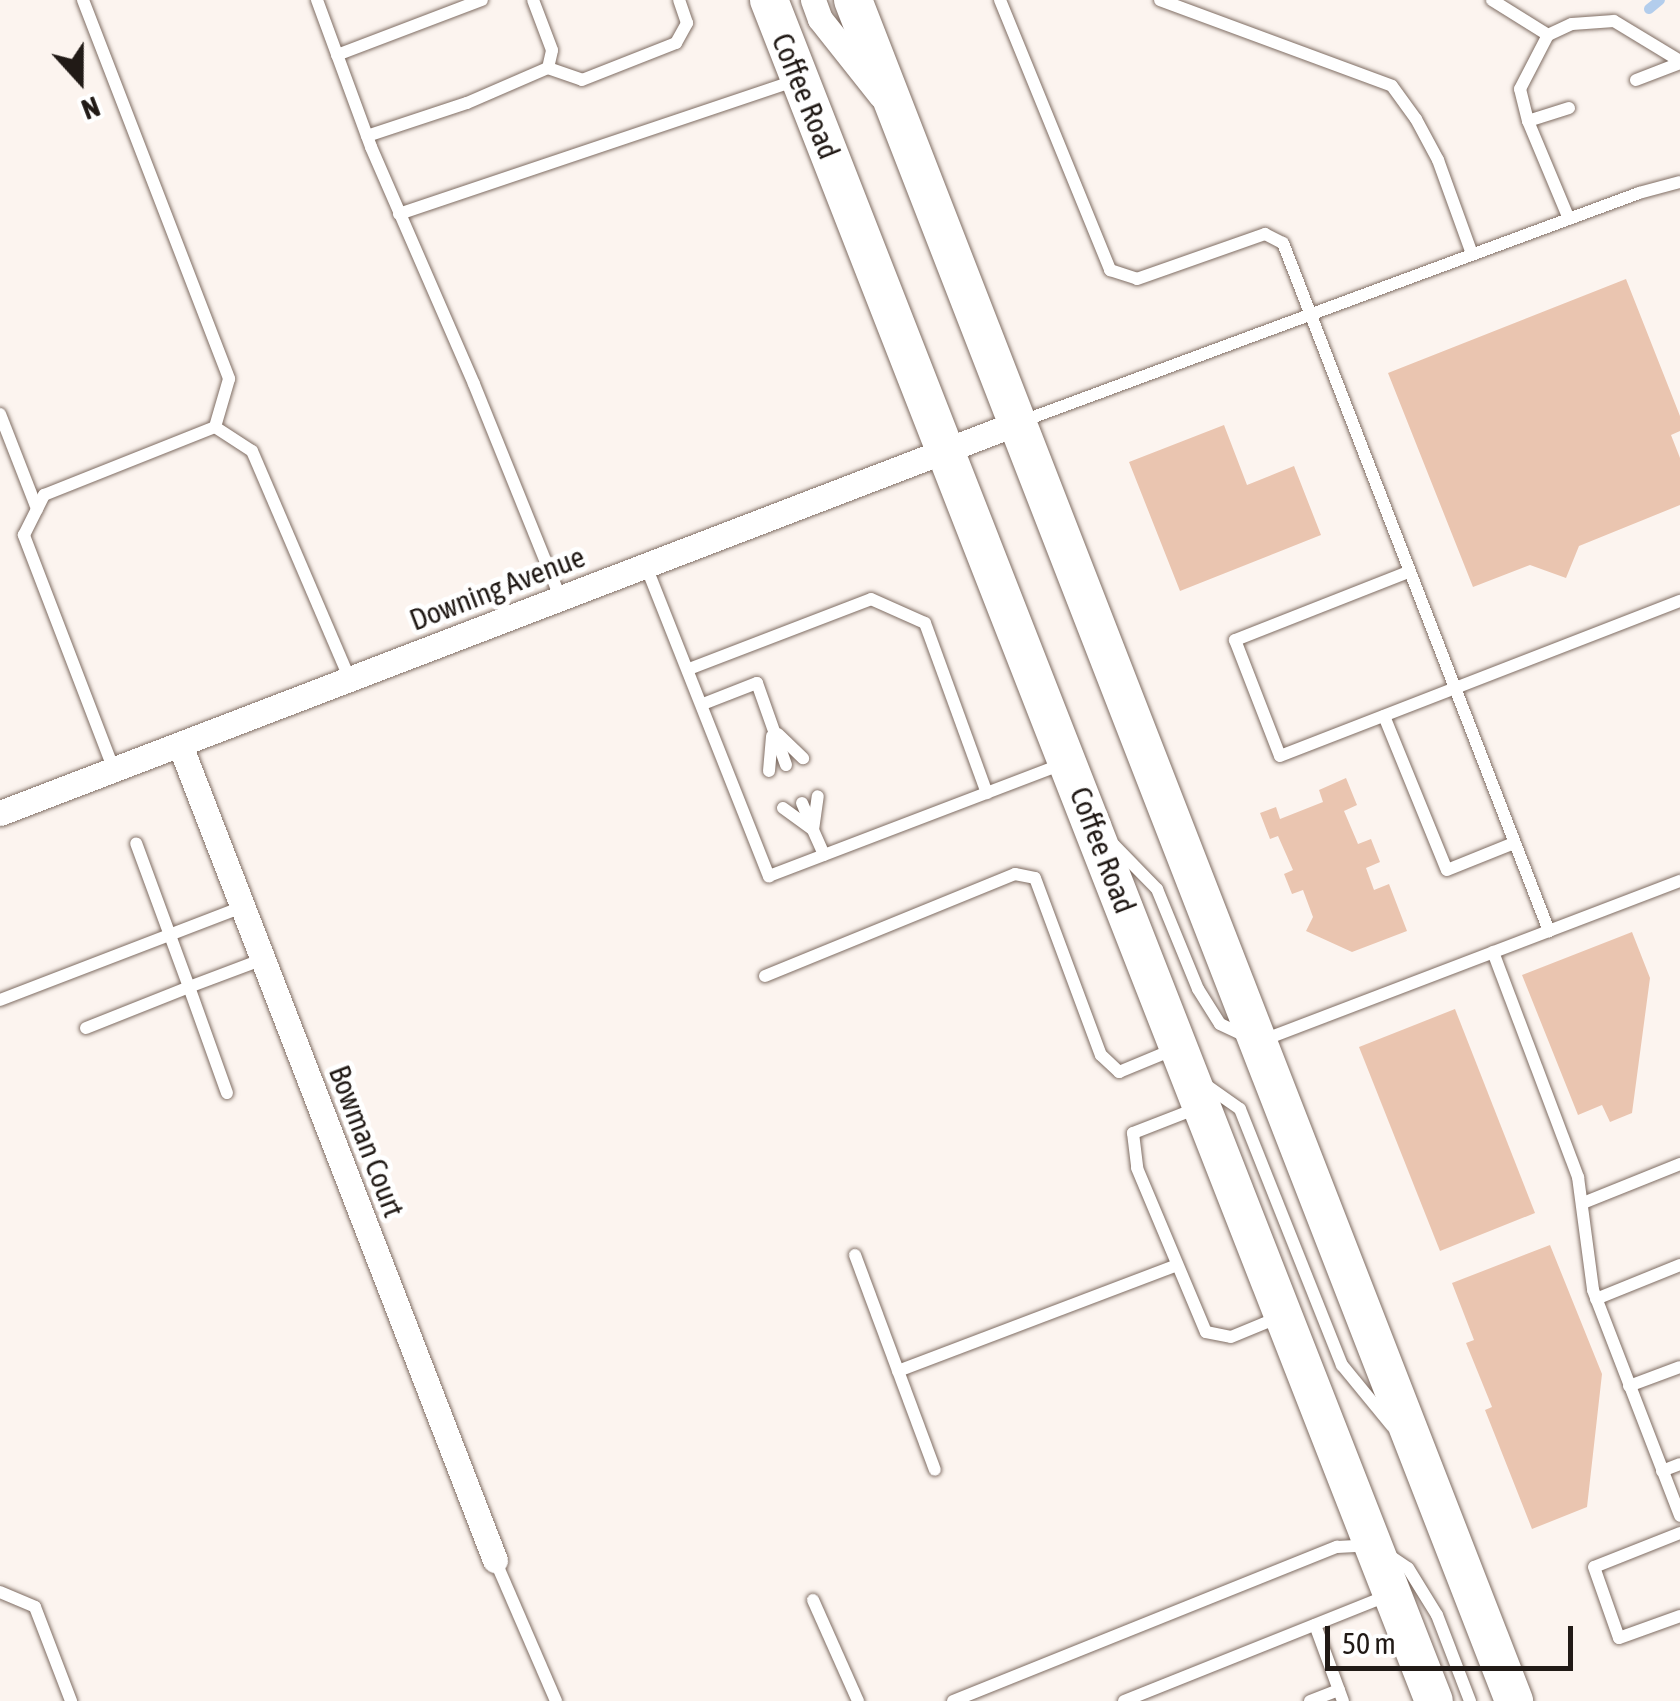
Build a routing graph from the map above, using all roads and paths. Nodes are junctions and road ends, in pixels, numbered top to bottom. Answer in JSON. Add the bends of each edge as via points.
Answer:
{"nodes":[{"id":1,"x":83,"y":0,"type":"edge"},
{"id":2,"x":317,"y":0,"type":"edge"},
{"id":3,"x":482,"y":0,"type":"edge"},
{"id":4,"x":533,"y":0,"type":"edge"},
{"id":5,"x":678,"y":0,"type":"edge"},
{"id":6,"x":769,"y":0,"type":"edge"},
{"id":7,"x":814,"y":0,"type":"edge"},
{"id":8,"x":853,"y":0,"type":"edge"},
{"id":9,"x":1000,"y":0,"type":"edge"},
{"id":10,"x":1160,"y":0,"type":"edge"},
{"id":11,"x":1492,"y":0,"type":"edge"},
{"id":12,"x":1548,"y":35,"type":"junction"},
{"id":13,"x":337,"y":55,"type":"junction"},
{"id":14,"x":1680,"y":62,"type":"edge"},
{"id":15,"x":548,"y":68,"type":"junction"},
{"id":16,"x":799,"y":80,"type":"junction"},
{"id":17,"x":1636,"y":80,"type":"dead end"},
{"id":18,"x":1568,"y":108,"type":"dead end"},
{"id":19,"x":896,"y":116,"type":"junction"},
{"id":20,"x":1528,"y":120,"type":"junction"},
{"id":21,"x":366,"y":136,"type":"junction"},
{"id":22,"x":1680,"y":182,"type":"edge"},
{"id":23,"x":399,"y":214,"type":"junction"},
{"id":24,"x":1569,"y":219,"type":"junction"},
{"id":25,"x":1472,"y":254,"type":"junction"},
{"id":26,"x":1308,"y":316,"type":"junction"},
{"id":27,"x":0,"y":414,"type":"edge"},
{"id":28,"x":1017,"y":423,"type":"junction"},
{"id":29,"x":216,"y":426,"type":"junction"},
{"id":30,"x":948,"y":450,"type":"junction"},
{"id":31,"x":36,"y":509,"type":"junction"},
{"id":32,"x":646,"y":566,"type":"junction"},
{"id":33,"x":1408,"y":572,"type":"junction"},
{"id":34,"x":561,"y":599,"type":"junction"},
{"id":35,"x":1680,"y":601,"type":"edge"},
{"id":36,"x":689,"y":669,"type":"junction"},
{"id":37,"x":350,"y":680,"type":"junction"},
{"id":38,"x":1454,"y":689,"type":"junction"},
{"id":39,"x":703,"y":704,"type":"junction"},
{"id":40,"x":1384,"y":716,"type":"junction"},
{"id":41,"x":773,"y":729,"type":"junction"},
{"id":42,"x":180,"y":745,"type":"junction"},
{"id":43,"x":804,"y":758,"type":"dead end"},
{"id":44,"x":1068,"y":762,"type":"junction"},
{"id":45,"x":786,"y":765,"type":"dead end"},
{"id":46,"x":114,"y":770,"type":"junction"},
{"id":47,"x":769,"y":771,"type":"dead end"},
{"id":48,"x":988,"y":793,"type":"junction"},
{"id":49,"x":818,"y":796,"type":"dead end"},
{"id":50,"x":802,"y":804,"type":"dead end"},
{"id":51,"x":783,"y":808,"type":"dead end"},
{"id":52,"x":0,"y":813,"type":"edge"},
{"id":53,"x":1092,"y":822,"type":"junction"},
{"id":54,"x":813,"y":830,"type":"junction"},
{"id":55,"x":136,"y":843,"type":"dead end"},
{"id":56,"x":1514,"y":843,"type":"junction"},
{"id":57,"x":824,"y":855,"type":"junction"},
{"id":58,"x":1680,"y":881,"type":"edge"},
{"id":59,"x":242,"y":907,"type":"junction"},
{"id":60,"x":1549,"y":931,"type":"junction"},
{"id":61,"x":170,"y":935,"type":"junction"},
{"id":62,"x":1492,"y":952,"type":"junction"},
{"id":63,"x":261,"y":960,"type":"junction"},
{"id":64,"x":765,"y":976,"type":"dead end"},
{"id":65,"x":189,"y":987,"type":"junction"},
{"id":66,"x":0,"y":1000,"type":"edge"},
{"id":67,"x":86,"y":1028,"type":"dead end"},
{"id":68,"x":1258,"y":1042,"type":"junction"},
{"id":69,"x":1190,"y":1076,"type":"junction"},
{"id":70,"x":227,"y":1093,"type":"dead end"},
{"id":71,"x":1680,"y":1164,"type":"edge"},
{"id":72,"x":1583,"y":1202,"type":"junction"},
{"id":73,"x":855,"y":1255,"type":"dead end"},
{"id":74,"x":1177,"y":1265,"type":"junction"},
{"id":75,"x":1680,"y":1265,"type":"edge"},
{"id":76,"x":1596,"y":1299,"type":"junction"},
{"id":77,"x":1284,"y":1316,"type":"junction"},
{"id":78,"x":1680,"y":1367,"type":"edge"},
{"id":79,"x":898,"y":1371,"type":"junction"},
{"id":80,"x":1629,"y":1386,"type":"junction"},
{"id":81,"x":1422,"y":1463,"type":"junction"},
{"id":82,"x":1680,"y":1464,"type":"edge"},
{"id":83,"x":935,"y":1470,"type":"dead end"},
{"id":84,"x":1662,"y":1471,"type":"junction"},
{"id":85,"x":1680,"y":1516,"type":"edge"},
{"id":86,"x":1680,"y":1533,"type":"edge"},
{"id":87,"x":1374,"y":1545,"type":"junction"},
{"id":88,"x":495,"y":1560,"type":"joint"},
{"id":89,"x":0,"y":1592,"type":"edge"},
{"id":90,"x":1392,"y":1594,"type":"junction"},
{"id":91,"x":812,"y":1600,"type":"dead end"},
{"id":92,"x":1680,"y":1616,"type":"edge"},
{"id":93,"x":1314,"y":1625,"type":"junction"},
{"id":94,"x":1341,"y":1695,"type":"edge"},
{"id":95,"x":71,"y":1701,"type":"edge"},
{"id":96,"x":556,"y":1701,"type":"edge"},
{"id":97,"x":858,"y":1701,"type":"edge"},
{"id":98,"x":952,"y":1701,"type":"edge"},
{"id":99,"x":1124,"y":1701,"type":"edge"},
{"id":100,"x":1310,"y":1701,"type":"edge"},
{"id":101,"x":1434,"y":1701,"type":"edge"},
{"id":102,"x":1470,"y":1701,"type":"edge"},
{"id":103,"x":1514,"y":1701,"type":"edge"}],
"edges":[{"from":1,"to":29,"type":"lane","via":[[228,379]]},
{"from":2,"to":13,"type":"lane"},
{"from":3,"to":13,"type":"lane"},
{"from":4,"to":15,"type":"lane","via":[[552,50]]},
{"from":5,"to":15,"type":"lane","via":[[687,23],[676,43],[582,80]]},
{"from":6,"to":16,"type":"main road","name":"Coffee Road"},
{"from":7,"to":19,"type":"street","via":[[820,19]]},
{"from":8,"to":19,"type":"main road"},
{"from":9,"to":26,"type":"lane","via":[[1110,270],[1136,279],[1265,234],[1283,243]]},
{"from":10,"to":25,"type":"lane","via":[[1392,86],[1438,160]]},
{"from":11,"to":12,"type":"lane"},
{"from":12,"to":14,"type":"lane","via":[[1572,24],[1614,20]]},
{"from":12,"to":20,"type":"lane","via":[[1520,89]]},
{"from":13,"to":21,"type":"lane"},
{"from":14,"to":17,"type":"lane"},
{"from":15,"to":21,"type":"lane"},
{"from":16,"to":23,"type":"lane"},
{"from":16,"to":30,"type":"main road","name":"Coffee Road"},
{"from":18,"to":20,"type":"lane"},
{"from":19,"to":28,"type":"main road"},
{"from":20,"to":24,"type":"lane"},
{"from":21,"to":23,"type":"lane"},
{"from":22,"to":24,"type":"lane"},
{"from":23,"to":34,"type":"lane"},
{"from":24,"to":25,"type":"lane"},
{"from":25,"to":26,"type":"lane"},
{"from":26,"to":28,"type":"lane"},
{"from":26,"to":33,"type":"lane"},
{"from":27,"to":31,"type":"lane"},
{"from":28,"to":30,"type":"street","name":"Downing Avenue"},
{"from":28,"to":68,"type":"main road"},
{"from":29,"to":31,"type":"lane","via":[[44,494]]},
{"from":29,"to":37,"type":"lane","via":[[252,452]]},
{"from":30,"to":32,"type":"street","name":"Downing Avenue"},
{"from":30,"to":44,"type":"main road","name":"Coffee Road"},
{"from":31,"to":46,"type":"lane","via":[[24,535]]},
{"from":32,"to":34,"type":"street","name":"Downing Avenue"},
{"from":32,"to":36,"type":"lane"},
{"from":33,"to":38,"type":"lane"},
{"from":33,"to":40,"type":"lane","via":[[1235,640],[1280,756]]},
{"from":34,"to":37,"type":"street","name":"Downing Avenue"},
{"from":35,"to":38,"type":"lane"},
{"from":36,"to":39,"type":"lane"},
{"from":36,"to":48,"type":"lane","via":[[871,599],[925,623]]},
{"from":37,"to":42,"type":"street","name":"Downing Avenue"},
{"from":38,"to":40,"type":"lane"},
{"from":38,"to":56,"type":"lane"},
{"from":39,"to":41,"type":"lane","via":[[756,684]]},
{"from":39,"to":57,"type":"lane","via":[[769,876]]},
{"from":40,"to":56,"type":"lane","via":[[1448,870]]},
{"from":41,"to":43,"type":"lane"},
{"from":41,"to":45,"type":"lane"},
{"from":41,"to":47,"type":"lane"},
{"from":42,"to":46,"type":"street","name":"Downing Avenue"},
{"from":42,"to":59,"type":"street","name":"Bowman Court"},
{"from":44,"to":48,"type":"lane"},
{"from":44,"to":53,"type":"main road","name":"Coffee Road"},
{"from":46,"to":52,"type":"street","name":"Downing Avenue"},
{"from":48,"to":57,"type":"lane"},
{"from":49,"to":54,"type":"lane"},
{"from":50,"to":54,"type":"lane"},
{"from":51,"to":54,"type":"lane"},
{"from":53,"to":68,"type":"lane","via":[[1157,889],[1198,989],[1220,1024]]},
{"from":53,"to":69,"type":"main road","name":"Coffee Road"},
{"from":54,"to":57,"type":"lane"},
{"from":55,"to":61,"type":"lane"},
{"from":56,"to":60,"type":"lane"},
{"from":58,"to":60,"type":"lane"},
{"from":59,"to":61,"type":"lane"},
{"from":59,"to":63,"type":"street","name":"Bowman Court"},
{"from":60,"to":62,"type":"lane"},
{"from":61,"to":65,"type":"lane"},
{"from":61,"to":66,"type":"lane"},
{"from":62,"to":68,"type":"lane"},
{"from":62,"to":72,"type":"lane"},
{"from":63,"to":65,"type":"lane"},
{"from":63,"to":88,"type":"street","name":"Bowman Court"},
{"from":64,"to":69,"type":"lane","via":[[1015,874],[1036,878],[1101,1055],[1119,1072]]},
{"from":65,"to":67,"type":"lane"},
{"from":65,"to":70,"type":"lane"},
{"from":68,"to":81,"type":"main road"},
{"from":69,"to":74,"type":"lane","via":[[1134,1133],[1137,1168]]},
{"from":69,"to":77,"type":"main road","name":"Coffee Road"},
{"from":69,"to":81,"type":"lane","via":[[1240,1109],[1342,1365]]},
{"from":71,"to":72,"type":"lane"},
{"from":72,"to":76,"type":"lane"},
{"from":73,"to":79,"type":"lane"},
{"from":74,"to":77,"type":"lane","via":[[1206,1332],[1232,1337]]},
{"from":74,"to":79,"type":"lane"},
{"from":75,"to":76,"type":"lane"},
{"from":76,"to":80,"type":"lane"},
{"from":77,"to":87,"type":"main road","name":"Coffee Road"},
{"from":78,"to":80,"type":"lane"},
{"from":79,"to":83,"type":"lane"},
{"from":80,"to":84,"type":"lane"},
{"from":81,"to":103,"type":"main road"},
{"from":82,"to":84,"type":"lane"},
{"from":84,"to":85,"type":"lane"},
{"from":86,"to":92,"type":"lane","via":[[1594,1566],[1619,1638]]},
{"from":87,"to":90,"type":"main road","name":"Coffee Road"},
{"from":87,"to":98,"type":"lane","via":[[1337,1546]]},
{"from":87,"to":102,"type":"lane","via":[[1408,1568],[1437,1615]]},
{"from":88,"to":96,"type":"lane"},
{"from":89,"to":95,"type":"lane","via":[[35,1607]]},
{"from":90,"to":93,"type":"lane"},
{"from":90,"to":101,"type":"main road","name":"Coffee Road"},
{"from":91,"to":97,"type":"lane"},
{"from":93,"to":94,"type":"lane"},
{"from":93,"to":99,"type":"lane"},
{"from":94,"to":100,"type":"lane"}]}
